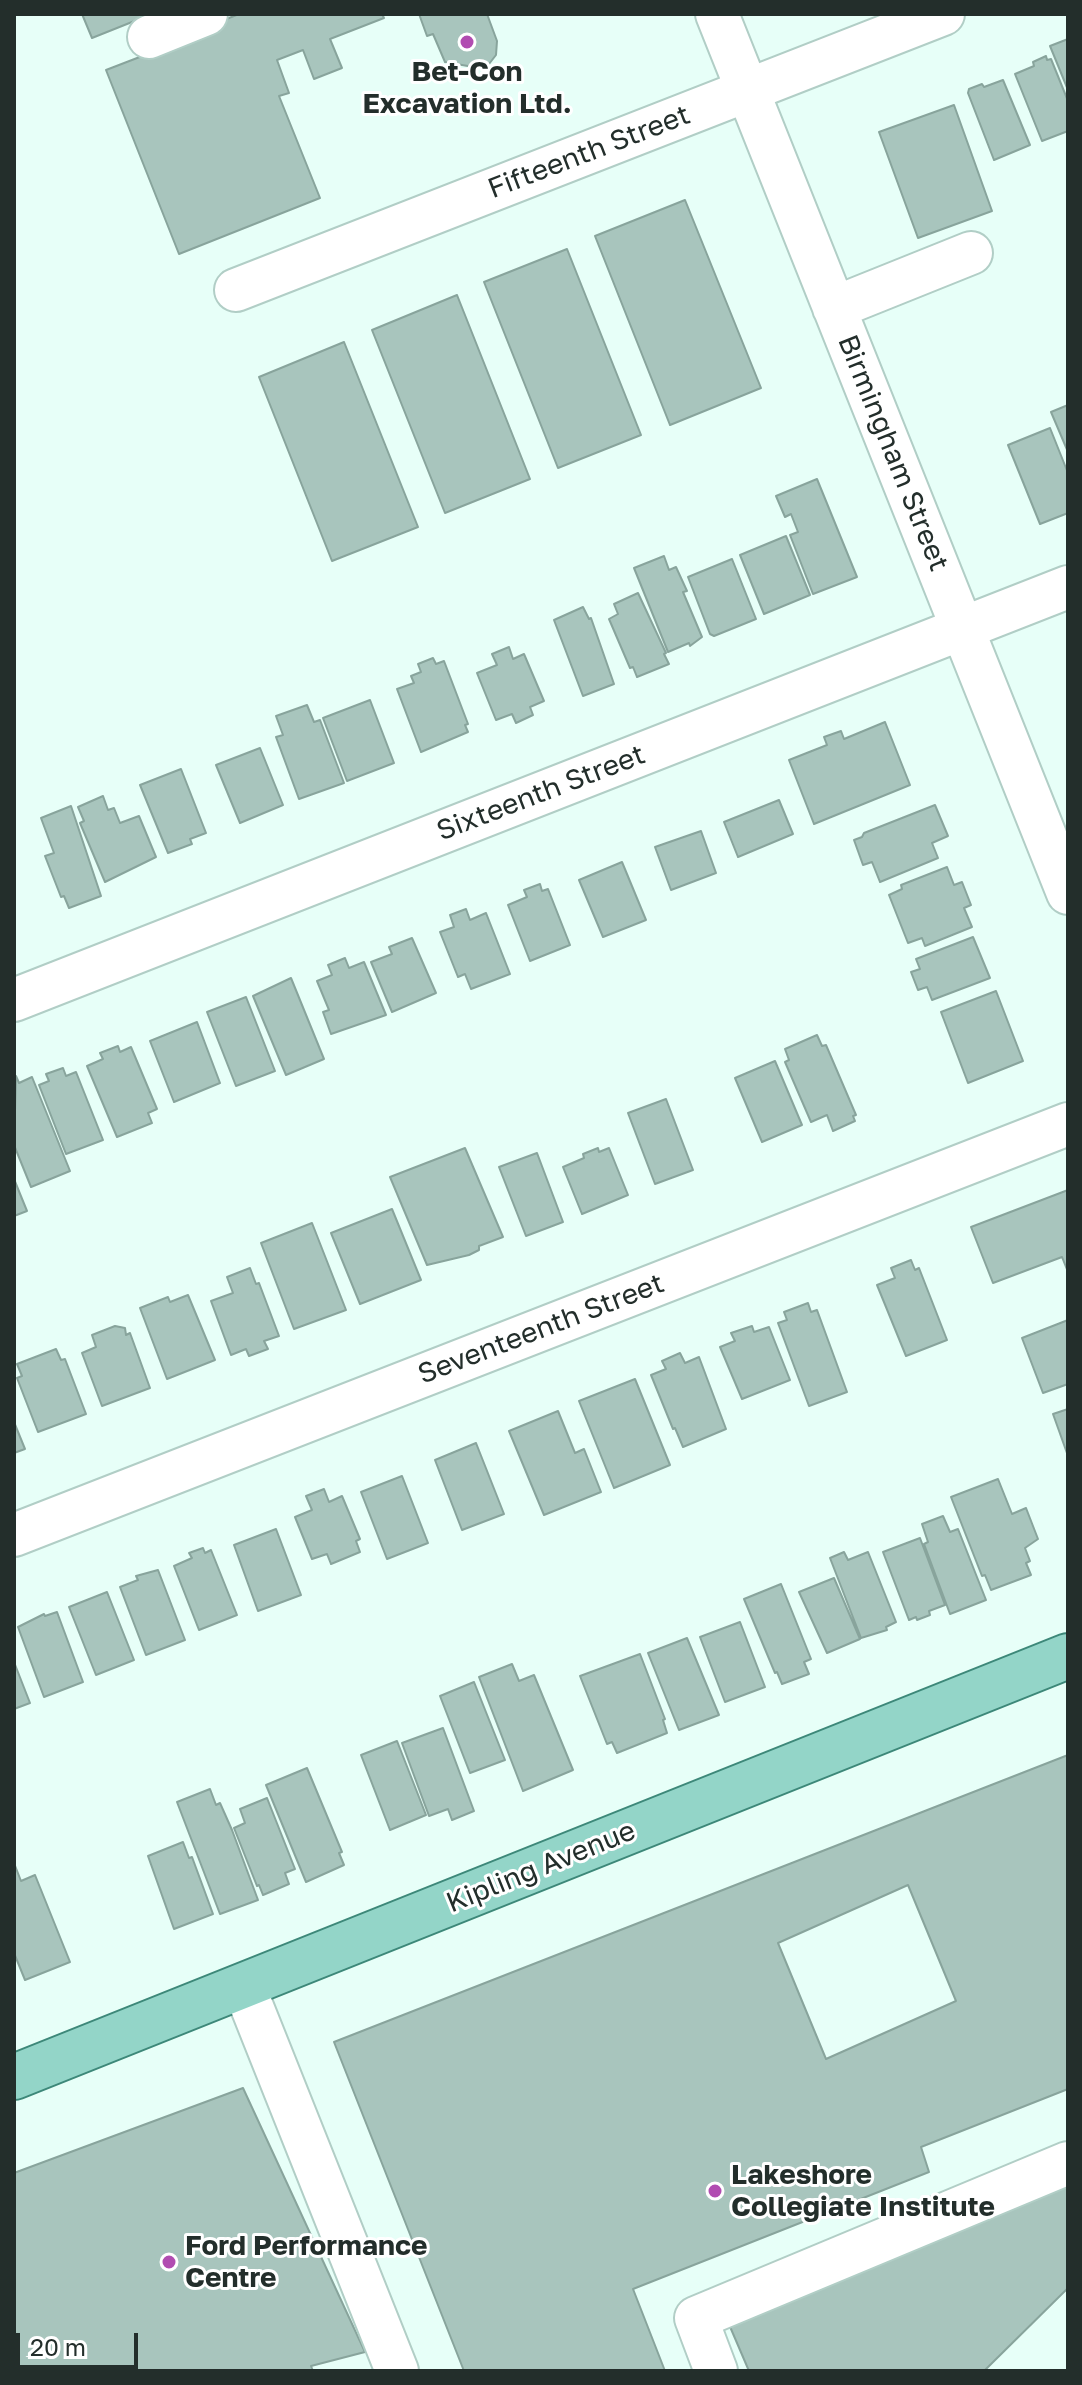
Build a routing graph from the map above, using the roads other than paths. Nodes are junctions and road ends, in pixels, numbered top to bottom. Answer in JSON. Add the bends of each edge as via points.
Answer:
{"nodes":[{"id":1,"x":206,"y":14,"type":"edge"},
{"id":2,"x":717,"y":14,"type":"edge"},
{"id":3,"x":943,"y":14,"type":"edge"},
{"id":4,"x":149,"y":37,"type":"dead end"},
{"id":5,"x":747,"y":91,"type":"junction"},
{"id":6,"x":971,"y":253,"type":"dead end"},
{"id":7,"x":236,"y":290,"type":"dead end"},
{"id":8,"x":834,"y":308,"type":"junction"},
{"id":9,"x":1068,"y":587,"type":"edge"},
{"id":10,"x":963,"y":628,"type":"junction"},
{"id":11,"x":1068,"y":893,"type":"edge"},
{"id":12,"x":14,"y":1000,"type":"edge"},
{"id":13,"x":1068,"y":1124,"type":"edge"},
{"id":14,"x":14,"y":1535,"type":"edge"},
{"id":15,"x":1068,"y":1656,"type":"edge"},
{"id":16,"x":244,"y":1987,"type":"junction"},
{"id":17,"x":14,"y":2077,"type":"edge"},
{"id":18,"x":1068,"y":2163,"type":"edge"},
{"id":19,"x":397,"y":2371,"type":"edge"},
{"id":20,"x":716,"y":2371,"type":"edge"}],
"edges":[{"from":1,"to":4,"type":"street"},
{"from":2,"to":5,"type":"street","name":"Birmingham Street"},
{"from":3,"to":5,"type":"street","name":"Fifteenth Street"},
{"from":5,"to":7,"type":"street","name":"Fifteenth Street"},
{"from":5,"to":8,"type":"street","name":"Birmingham Street"},
{"from":6,"to":8,"type":"street"},
{"from":8,"to":10,"type":"street","name":"Birmingham Street"},
{"from":9,"to":10,"type":"street","name":"Sixteenth Street"},
{"from":10,"to":11,"type":"street","name":"Birmingham Street"},
{"from":10,"to":12,"type":"street","name":"Sixteenth Street"},
{"from":13,"to":14,"type":"street","name":"Seventeenth Street"},
{"from":15,"to":16,"type":"main road","name":"Kipling Avenue"},
{"from":16,"to":17,"type":"main road","name":"Kipling Avenue"},
{"from":16,"to":19,"type":"street"},
{"from":18,"to":20,"type":"street","via":[[696,2318]]}]}
